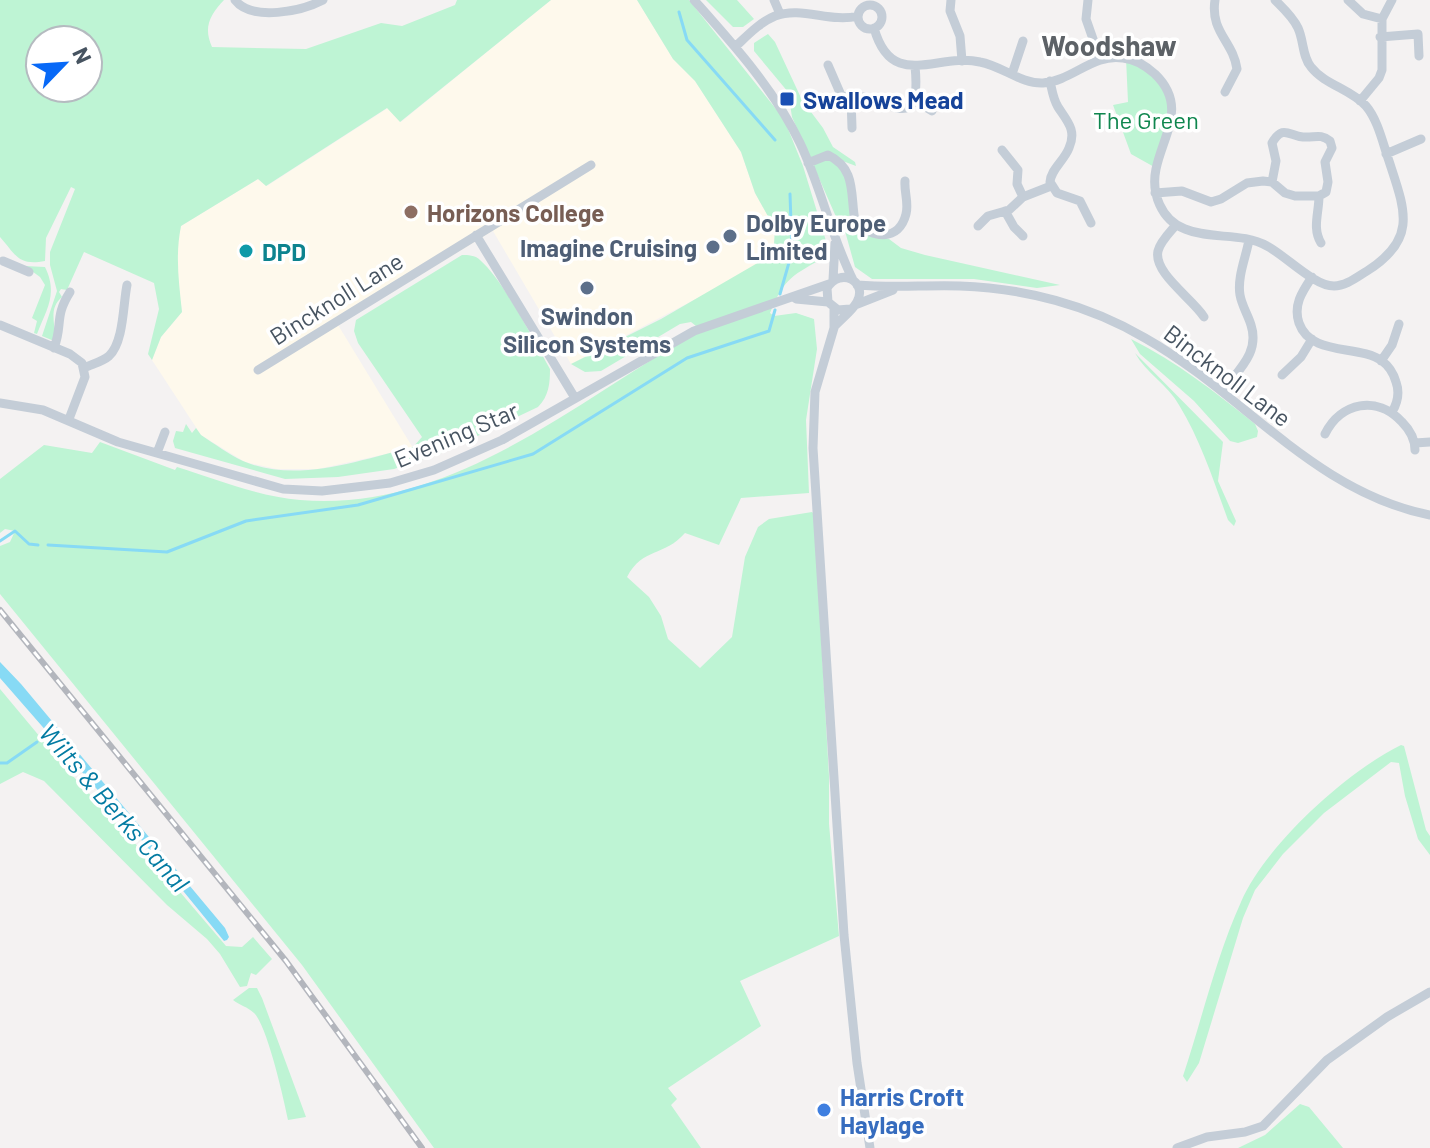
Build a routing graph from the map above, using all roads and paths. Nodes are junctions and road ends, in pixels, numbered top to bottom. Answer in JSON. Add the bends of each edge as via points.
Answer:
{"nodes":[{"id":1,"x":235,"y":0,"type":"edge"},
{"id":2,"x":323,"y":0,"type":"edge"},
{"id":3,"x":694,"y":0,"type":"edge"},
{"id":4,"x":774,"y":0,"type":"edge"},
{"id":5,"x":951,"y":0,"type":"edge"},
{"id":6,"x":1088,"y":0,"type":"edge"},
{"id":7,"x":1215,"y":0,"type":"edge"},
{"id":8,"x":1275,"y":0,"type":"edge"},
{"id":9,"x":1348,"y":0,"type":"edge"},
{"id":10,"x":1392,"y":0,"type":"edge"},
{"id":11,"x":873,"y":3,"type":"edge"},
{"id":12,"x":780,"y":14,"type":"junction"},
{"id":13,"x":858,"y":16,"type":"junction"},
{"id":14,"x":1382,"y":19,"type":"junction"},
{"id":15,"x":874,"y":28,"type":"junction"},
{"id":16,"x":1380,"y":37,"type":"junction"},
{"id":17,"x":1023,"y":41,"type":"dead end"},
{"id":18,"x":735,"y":47,"type":"junction"},
{"id":19,"x":1419,"y":56,"type":"dead end"},
{"id":20,"x":1100,"y":59,"type":"junction"},
{"id":21,"x":962,"y":61,"type":"junction"},
{"id":22,"x":828,"y":65,"type":"dead end"},
{"id":23,"x":915,"y":66,"type":"junction"},
{"id":24,"x":1012,"y":74,"type":"junction"},
{"id":25,"x":1050,"y":81,"type":"junction"},
{"id":26,"x":1225,"y":92,"type":"dead end"},
{"id":27,"x":851,"y":98,"type":"junction"},
{"id":28,"x":914,"y":100,"type":"junction"},
{"id":29,"x":1360,"y":101,"type":"junction"},
{"id":30,"x":932,"y":111,"type":"dead end"},
{"id":31,"x":852,"y":128,"type":"dead end"},
{"id":32,"x":1421,"y":139,"type":"dead end"},
{"id":33,"x":1002,"y":150,"type":"dead end"},
{"id":34,"x":1386,"y":154,"type":"junction"},
{"id":35,"x":808,"y":163,"type":"junction"},
{"id":36,"x":591,"y":165,"type":"dead end"},
{"id":37,"x":905,"y":181,"type":"dead end"},
{"id":38,"x":1272,"y":182,"type":"junction"},
{"id":39,"x":1051,"y":186,"type":"junction"},
{"id":40,"x":1155,"y":193,"type":"junction"},
{"id":41,"x":1319,"y":196,"type":"junction"},
{"id":42,"x":1023,"y":197,"type":"junction"},
{"id":43,"x":1005,"y":211,"type":"junction"},
{"id":44,"x":1091,"y":223,"type":"dead end"},
{"id":45,"x":1176,"y":225,"type":"junction"},
{"id":46,"x":978,"y":226,"type":"dead end"},
{"id":47,"x":476,"y":235,"type":"junction"},
{"id":48,"x":1023,"y":236,"type":"dead end"},
{"id":49,"x":1249,"y":240,"type":"junction"},
{"id":50,"x":835,"y":243,"type":"junction"},
{"id":51,"x":1321,"y":243,"type":"dead end"},
{"id":52,"x":1,"y":258,"type":"edge"},
{"id":53,"x":29,"y":272,"type":"dead end"},
{"id":54,"x":1312,"y":277,"type":"junction"},
{"id":55,"x":831,"y":282,"type":"junction"},
{"id":56,"x":855,"y":282,"type":"junction"},
{"id":57,"x":127,"y":285,"type":"dead end"},
{"id":58,"x":896,"y":289,"type":"junction"},
{"id":59,"x":70,"y":292,"type":"dead end"},
{"id":60,"x":793,"y":298,"type":"junction"},
{"id":61,"x":831,"y":305,"type":"junction"},
{"id":62,"x":853,"y":307,"type":"junction"},
{"id":63,"x":1204,"y":317,"type":"dead end"},
{"id":64,"x":1399,"y":324,"type":"dead end"},
{"id":65,"x":0,"y":325,"type":"edge"},
{"id":66,"x":834,"y":328,"type":"junction"},
{"id":67,"x":1312,"y":339,"type":"junction"},
{"id":68,"x":54,"y":348,"type":"junction"},
{"id":69,"x":1381,"y":361,"type":"junction"},
{"id":70,"x":84,"y":368,"type":"junction"},
{"id":71,"x":258,"y":370,"type":"dead end"},
{"id":72,"x":1282,"y":375,"type":"dead end"},
{"id":73,"x":1223,"y":391,"type":"junction"},
{"id":74,"x":575,"y":398,"type":"junction"},
{"id":75,"x":0,"y":403,"type":"edge"},
{"id":76,"x":1392,"y":412,"type":"junction"},
{"id":77,"x":69,"y":419,"type":"junction"},
{"id":78,"x":165,"y":432,"type":"dead end"},
{"id":79,"x":1325,"y":434,"type":"dead end"},
{"id":80,"x":1430,"y":442,"type":"edge"},
{"id":81,"x":157,"y":453,"type":"junction"},
{"id":82,"x":1430,"y":515,"type":"edge"},
{"id":83,"x":1430,"y":992,"type":"edge"},
{"id":84,"x":870,"y":1148,"type":"edge"},
{"id":85,"x":1177,"y":1148,"type":"edge"}],
"edges":[{"from":1,"to":2,"type":"street","via":[[242,7],[272,12]]},
{"from":3,"to":18,"type":"street"},
{"from":4,"to":12,"type":"street"},
{"from":5,"to":21,"type":"street"},
{"from":6,"to":20,"type":"street","via":[[1086,19]]},
{"from":7,"to":26,"type":"street","via":[[1217,29],[1234,54],[1237,69]]},
{"from":8,"to":29,"type":"street","via":[[1294,20],[1310,66]]},
{"from":9,"to":14,"type":"street","via":[[1363,14]]},
{"from":10,"to":14,"type":"street"},
{"from":11,"to":13,"type":"street"},
{"from":11,"to":15,"type":"street","via":[[882,16]]},
{"from":12,"to":13,"type":"street"},
{"from":12,"to":18,"type":"street"},
{"from":13,"to":15,"type":"street","via":[[861,25]]},
{"from":14,"to":16,"type":"street"},
{"from":15,"to":23,"type":"street","via":[[884,53]]},
{"from":16,"to":19,"type":"street","via":[[1418,34]]},
{"from":16,"to":29,"type":"street","via":[[1382,70]]},
{"from":17,"to":24,"type":"street"},
{"from":18,"to":35,"type":"street","via":[[773,95]]},
{"from":20,"to":25,"type":"street"},
{"from":20,"to":40,"type":"street","via":[[1120,57],[1139,63],[1168,93],[1171,123],[1156,168]]},
{"from":21,"to":23,"type":"street"},
{"from":21,"to":24,"type":"street","via":[[984,62]]},
{"from":22,"to":27,"type":"street","via":[[841,95]]},
{"from":23,"to":28,"type":"street"},
{"from":24,"to":25,"type":"street","via":[[1033,82]]},
{"from":25,"to":39,"type":"street","via":[[1056,105],[1072,131],[1069,148],[1050,176]]},
{"from":27,"to":28,"type":"street","via":[[863,95],[900,109]]},
{"from":27,"to":31,"type":"street"},
{"from":28,"to":30,"type":"street"},
{"from":29,"to":34,"type":"street","via":[[1371,114]]},
{"from":32,"to":34,"type":"street"},
{"from":33,"to":42,"type":"street","via":[[1018,170]]},
{"from":34,"to":54,"type":"street","via":[[1405,214],[1395,247],[1343,284],[1329,285]]},
{"from":35,"to":37,"type":"street","via":[[828,155],[845,167],[855,221],[882,236],[892,235],[903,222]]},
{"from":35,"to":50,"type":"street"},
{"from":36,"to":47,"type":"street","name":"Bincknoll Lane"},
{"from":38,"to":40,"type":"street","via":[[1247,183],[1211,202],[1182,191]]},
{"from":38,"to":41,"type":"street","via":[[1290,195]]},
{"from":38,"to":41,"type":"street","via":[[1275,137],[1286,132],[1324,136],[1332,148],[1325,162],[1326,192]]},
{"from":39,"to":42,"type":"street"},
{"from":39,"to":44,"type":"street","via":[[1080,201]]},
{"from":40,"to":45,"type":"street"},
{"from":41,"to":51,"type":"street","via":[[1314,228]]},
{"from":42,"to":43,"type":"street"},
{"from":43,"to":46,"type":"street"},
{"from":43,"to":48,"type":"street"},
{"from":45,"to":49,"type":"street"},
{"from":45,"to":63,"type":"street","via":[[1159,248],[1159,262]]},
{"from":47,"to":71,"type":"street","name":"Bincknoll Lane"},
{"from":47,"to":74,"type":"street"},
{"from":49,"to":54,"type":"street","via":[[1269,247]]},
{"from":49,"to":73,"type":"street","via":[[1240,296],[1253,345]]},
{"from":50,"to":55,"type":"street"},
{"from":50,"to":56,"type":"street"},
{"from":52,"to":53,"type":"street"},
{"from":54,"to":67,"type":"street","via":[[1297,308],[1301,327]]},
{"from":55,"to":56,"type":"street","via":[[844,277]]},
{"from":55,"to":60,"type":"street","name":"Evening Star"},
{"from":55,"to":61,"type":"street","via":[[826,291]]},
{"from":56,"to":58,"type":"street","name":"Bincknoll Lane"},
{"from":56,"to":62,"type":"street","via":[[859,296]]},
{"from":57,"to":70,"type":"street","via":[[129,301],[113,352]]},
{"from":58,"to":62,"type":"street","name":"Bincknoll Lane"},
{"from":58,"to":73,"type":"street","name":"Bincknoll Lane","via":[[994,288],[1065,303],[1144,337]]},
{"from":59,"to":68,"type":"street","via":[[59,315]]},
{"from":60,"to":61,"type":"street","name":"Evening Star"},
{"from":60,"to":74,"type":"street","name":"Evening Star","via":[[694,331]]},
{"from":61,"to":62,"type":"street"},
{"from":61,"to":66,"type":"street"},
{"from":62,"to":66,"type":"street"},
{"from":64,"to":69,"type":"street"},
{"from":65,"to":68,"type":"street"},
{"from":66,"to":84,"type":"street","via":[[815,392],[813,448],[844,935]]},
{"from":67,"to":69,"type":"street"},
{"from":67,"to":72,"type":"street"},
{"from":68,"to":70,"type":"street","via":[[78,359]]},
{"from":69,"to":76,"type":"street","via":[[1398,390]]},
{"from":70,"to":77,"type":"street"},
{"from":73,"to":82,"type":"street","name":"Bincknoll Lane","via":[[1334,478],[1379,501]]},
{"from":74,"to":81,"type":"street","name":"Evening Star","via":[[469,456],[380,484],[322,491],[283,489]]},
{"from":75,"to":77,"type":"street","name":"Evening Star"},
{"from":76,"to":79,"type":"street","via":[[1376,405],[1354,406],[1336,416]]},
{"from":76,"to":80,"type":"street","via":[[1415,446]]},
{"from":77,"to":81,"type":"street","name":"Evening Star"},
{"from":78,"to":81,"type":"street"},
{"from":83,"to":85,"type":"street","via":[[1327,1060],[1259,1128]]}]}
